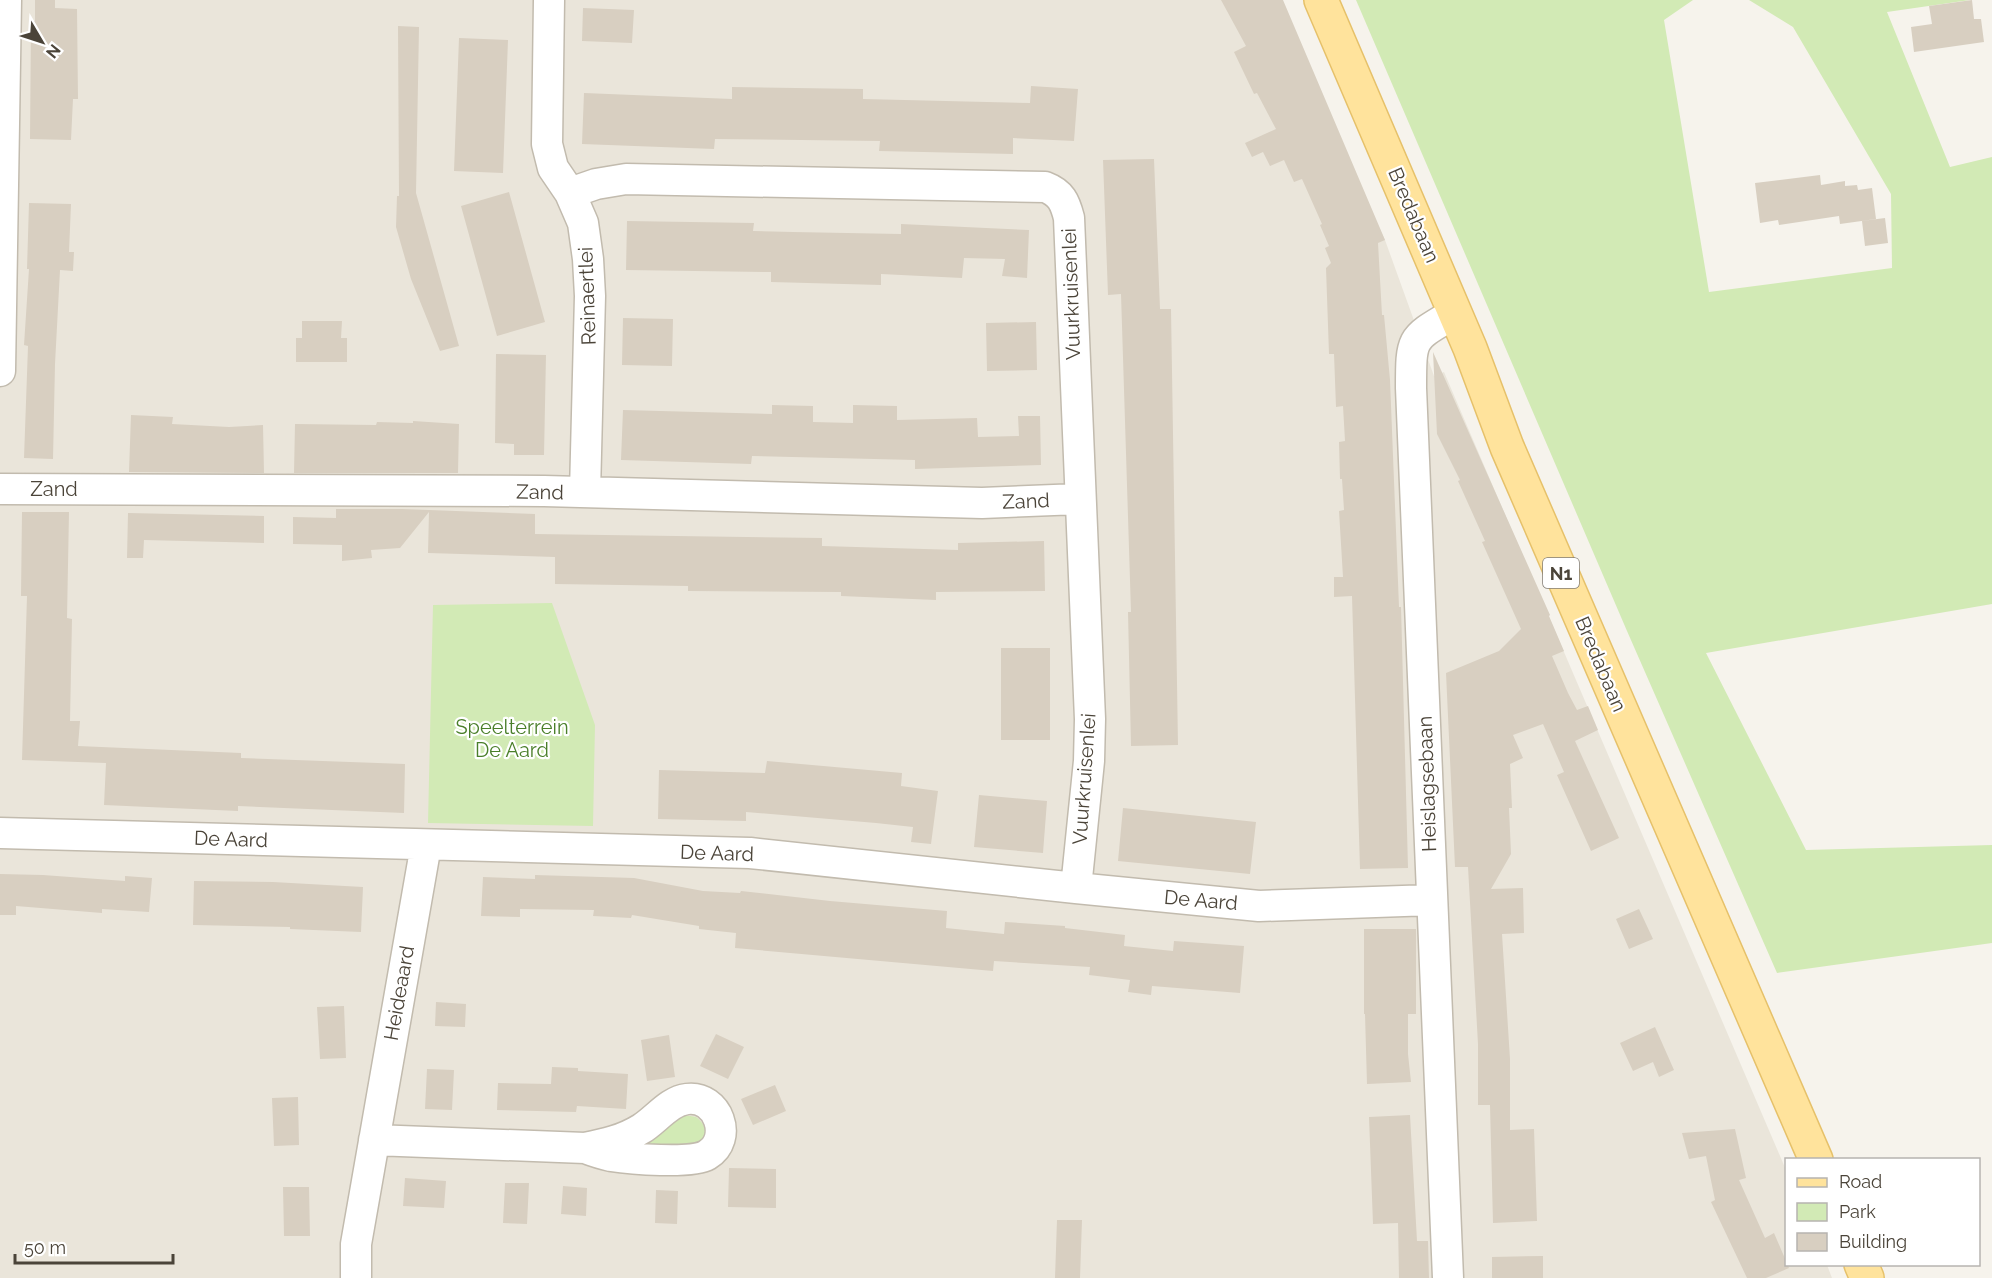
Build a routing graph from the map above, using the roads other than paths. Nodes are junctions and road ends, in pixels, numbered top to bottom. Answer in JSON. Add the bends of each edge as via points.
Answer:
{"nodes":[{"id":1,"x":6,"y":0,"type":"edge"},
{"id":2,"x":549,"y":0,"type":"edge"},
{"id":3,"x":1321,"y":0,"type":"edge"},
{"id":4,"x":570,"y":194,"type":"junction"},
{"id":5,"x":1455,"y":313,"type":"junction"},
{"id":6,"x":0,"y":371,"type":"edge"},
{"id":7,"x":0,"y":489,"type":"edge"},
{"id":8,"x":585,"y":492,"type":"junction"},
{"id":9,"x":1079,"y":500,"type":"junction"},
{"id":10,"x":0,"y":833,"type":"edge"},
{"id":11,"x":426,"y":845,"type":"junction"},
{"id":12,"x":1076,"y":888,"type":"junction"},
{"id":13,"x":1432,"y":900,"type":"junction"},
{"id":14,"x":374,"y":1140,"type":"junction"},
{"id":15,"x":585,"y":1148,"type":"dead end"},
{"id":16,"x":1815,"y":1158,"type":"edge"},
{"id":17,"x":356,"y":1278,"type":"edge"},
{"id":18,"x":1448,"y":1278,"type":"edge"}],
"edges":[{"from":1,"to":6,"type":"street"},
{"from":2,"to":4,"type":"street","name":"Reinaertlei","via":[[547,144],[554,168]]},
{"from":3,"to":5,"type":"main road","name":"Bredabaan","number":"N1"},
{"from":4,"to":8,"type":"street","name":"Reinaertlei","via":[[583,223],[590,296]]},
{"from":4,"to":9,"type":"street","name":"Vuurkruisenlei","via":[[596,184],[626,180],[1045,187],[1055,191],[1065,201],[1069,218]]},
{"from":5,"to":13,"type":"street","name":"Heislagsebaan","via":[[1422,333],[1411,354]]},
{"from":5,"to":16,"type":"main road","name":"Bredabaan","number":"N1","via":[[1507,447]]},
{"from":7,"to":8,"type":"street","name":"Zand"},
{"from":8,"to":9,"type":"street","name":"Zand","via":[[982,502]]},
{"from":9,"to":12,"type":"street","name":"Vuurkruisenlei","via":[[1090,718]]},
{"from":10,"to":11,"type":"street","name":"De Aard"},
{"from":11,"to":12,"type":"street","name":"De Aard","via":[[750,853]]},
{"from":11,"to":14,"type":"street","name":"Heideaard"},
{"from":12,"to":13,"type":"street","name":"De Aard","via":[[1259,906]]},
{"from":13,"to":18,"type":"street","name":"Heislagsebaan"},
{"from":14,"to":15,"type":"street"},
{"from":14,"to":17,"type":"street","name":"Heideaard","via":[[356,1244]]}]}
